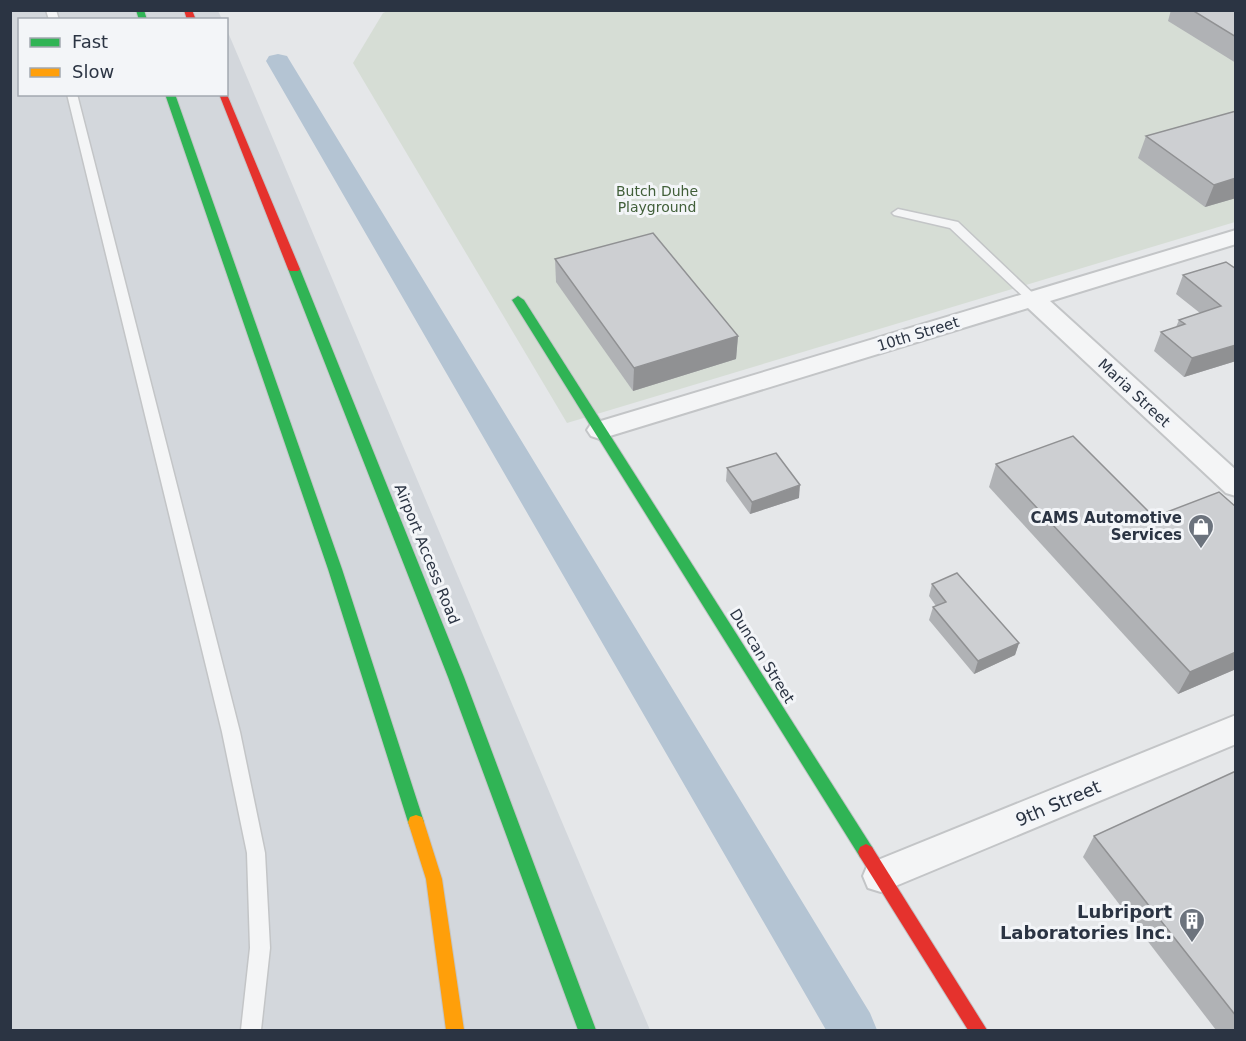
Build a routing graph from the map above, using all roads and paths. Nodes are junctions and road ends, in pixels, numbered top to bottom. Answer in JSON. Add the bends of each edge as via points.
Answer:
{"nodes":[{"id":1,"x":72,"y":96,"type":"edge"},
{"id":2,"x":171,"y":96,"type":"edge"},
{"id":3,"x":224,"y":96,"type":"edge"},
{"id":4,"x":898,"y":213,"type":"dead end"},
{"id":5,"x":1236,"y":237,"type":"edge"},
{"id":6,"x":1033,"y":299,"type":"junction"},
{"id":7,"x":518,"y":300,"type":"dead end"},
{"id":8,"x":600,"y":430,"type":"junction"},
{"id":9,"x":1236,"y":486,"type":"edge"},
{"id":10,"x":1236,"y":729,"type":"edge"},
{"id":11,"x":881,"y":876,"type":"junction"},
{"id":12,"x":251,"y":1030,"type":"edge"},
{"id":13,"x":455,"y":1030,"type":"edge"},
{"id":14,"x":587,"y":1030,"type":"edge"},
{"id":15,"x":978,"y":1030,"type":"edge"}],
"edges":[{"from":1,"to":12,"type":"lane","via":[[231,732],[256,853],[260,948]]},
{"from":2,"to":13,"type":"main road","via":[[335,570],[434,879]]},
{"from":3,"to":14,"type":"main road","name":"Airport Access Road","via":[[437,624]]},
{"from":4,"to":6,"type":"lane","via":[[954,225]]},
{"from":5,"to":6,"type":"street","name":"10th Street"},
{"from":6,"to":8,"type":"street","name":"10th Street"},
{"from":6,"to":9,"type":"street","name":"Maria Street"},
{"from":7,"to":8,"type":"main road","name":"Duncan Street"},
{"from":8,"to":11,"type":"main road","name":"Duncan Street"},
{"from":10,"to":11,"type":"street","name":"9th Street"},
{"from":11,"to":15,"type":"main road","name":"Duncan Street"}]}
